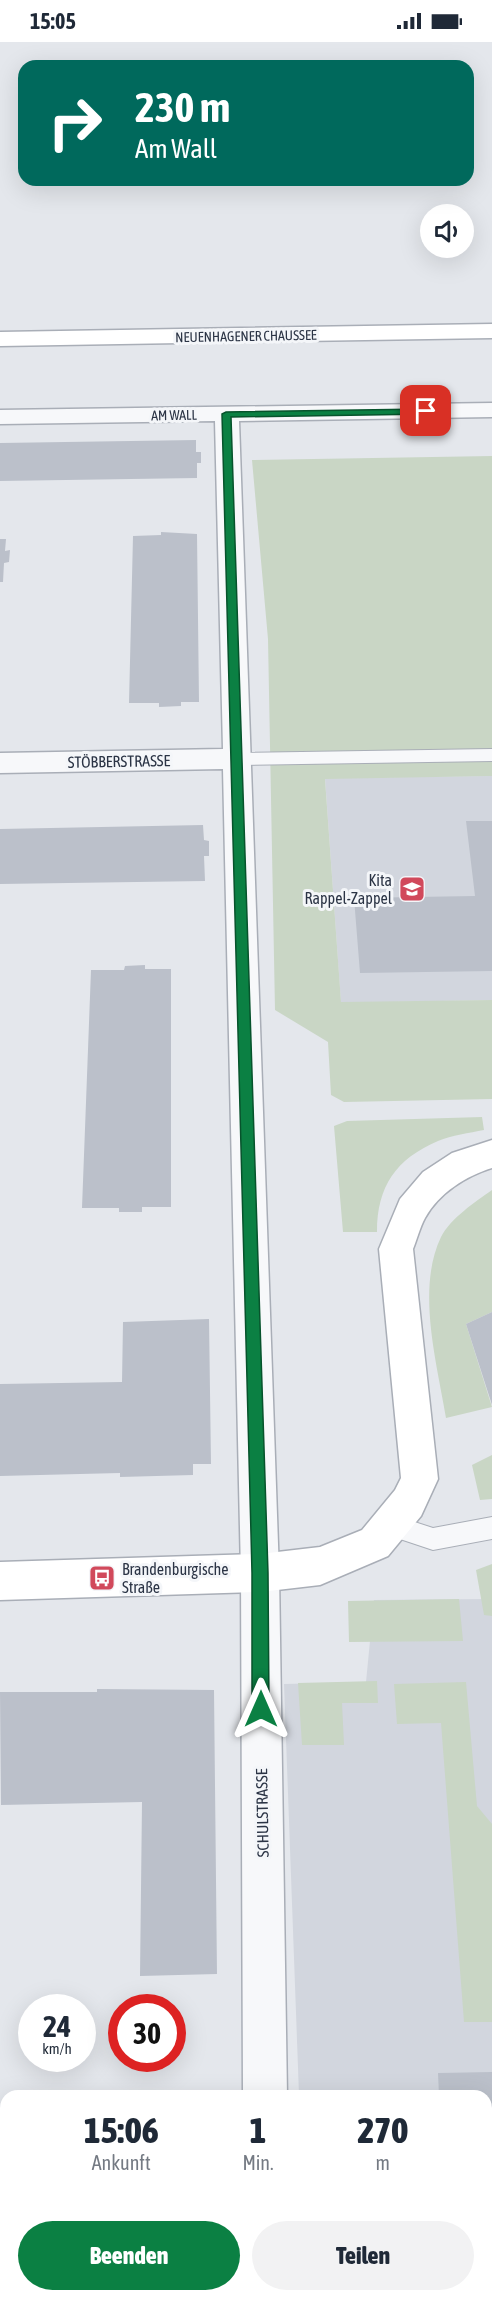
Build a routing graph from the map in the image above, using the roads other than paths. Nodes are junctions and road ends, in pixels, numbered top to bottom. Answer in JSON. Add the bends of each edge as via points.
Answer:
{"nodes":[{"id":1,"x":492,"y":331,"type":"edge"},
{"id":2,"x":0,"y":339,"type":"edge"},
{"id":3,"x":492,"y":410,"type":"edge"},
{"id":4,"x":226,"y":414,"type":"junction"},
{"id":5,"x":0,"y":417,"type":"edge"},
{"id":6,"x":492,"y":755,"type":"edge"},
{"id":7,"x":238,"y":759,"type":"junction"},
{"id":8,"x":0,"y":763,"type":"edge"},
{"id":9,"x":492,"y":1154,"type":"edge"},
{"id":10,"x":390,"y":1524,"type":"junction"},
{"id":11,"x":492,"y":1528,"type":"edge"},
{"id":12,"x":260,"y":1573,"type":"junction"},
{"id":13,"x":0,"y":1581,"type":"edge"},
{"id":14,"x":265,"y":2090,"type":"edge"}],
"edges":[{"from":1,"to":2,"type":"street","name":"NEUENHAGENER CHAUSSEE"},
{"from":3,"to":4,"type":"street","name":"AM WALL"},
{"from":4,"to":5,"type":"street","name":"AM WALL"},
{"from":4,"to":7,"type":"street","name":"SCHULSTRASSE"},
{"from":6,"to":7,"type":"lane"},
{"from":7,"to":8,"type":"street","name":"STÖBBERSTRASSE"},
{"from":7,"to":12,"type":"street","name":"SCHULSTRASSE"},
{"from":9,"to":10,"type":"street","via":[[464,1163],[435,1182],[412,1209],[396,1249],[420,1479],[408,1503]]},
{"from":10,"to":11,"type":"lane","via":[[433,1539]]},
{"from":10,"to":12,"type":"street","via":[[375,1543],[320,1566]]},
{"from":12,"to":13,"type":"street"},
{"from":12,"to":14,"type":"street","name":"SCHULSTRASSE"}]}
